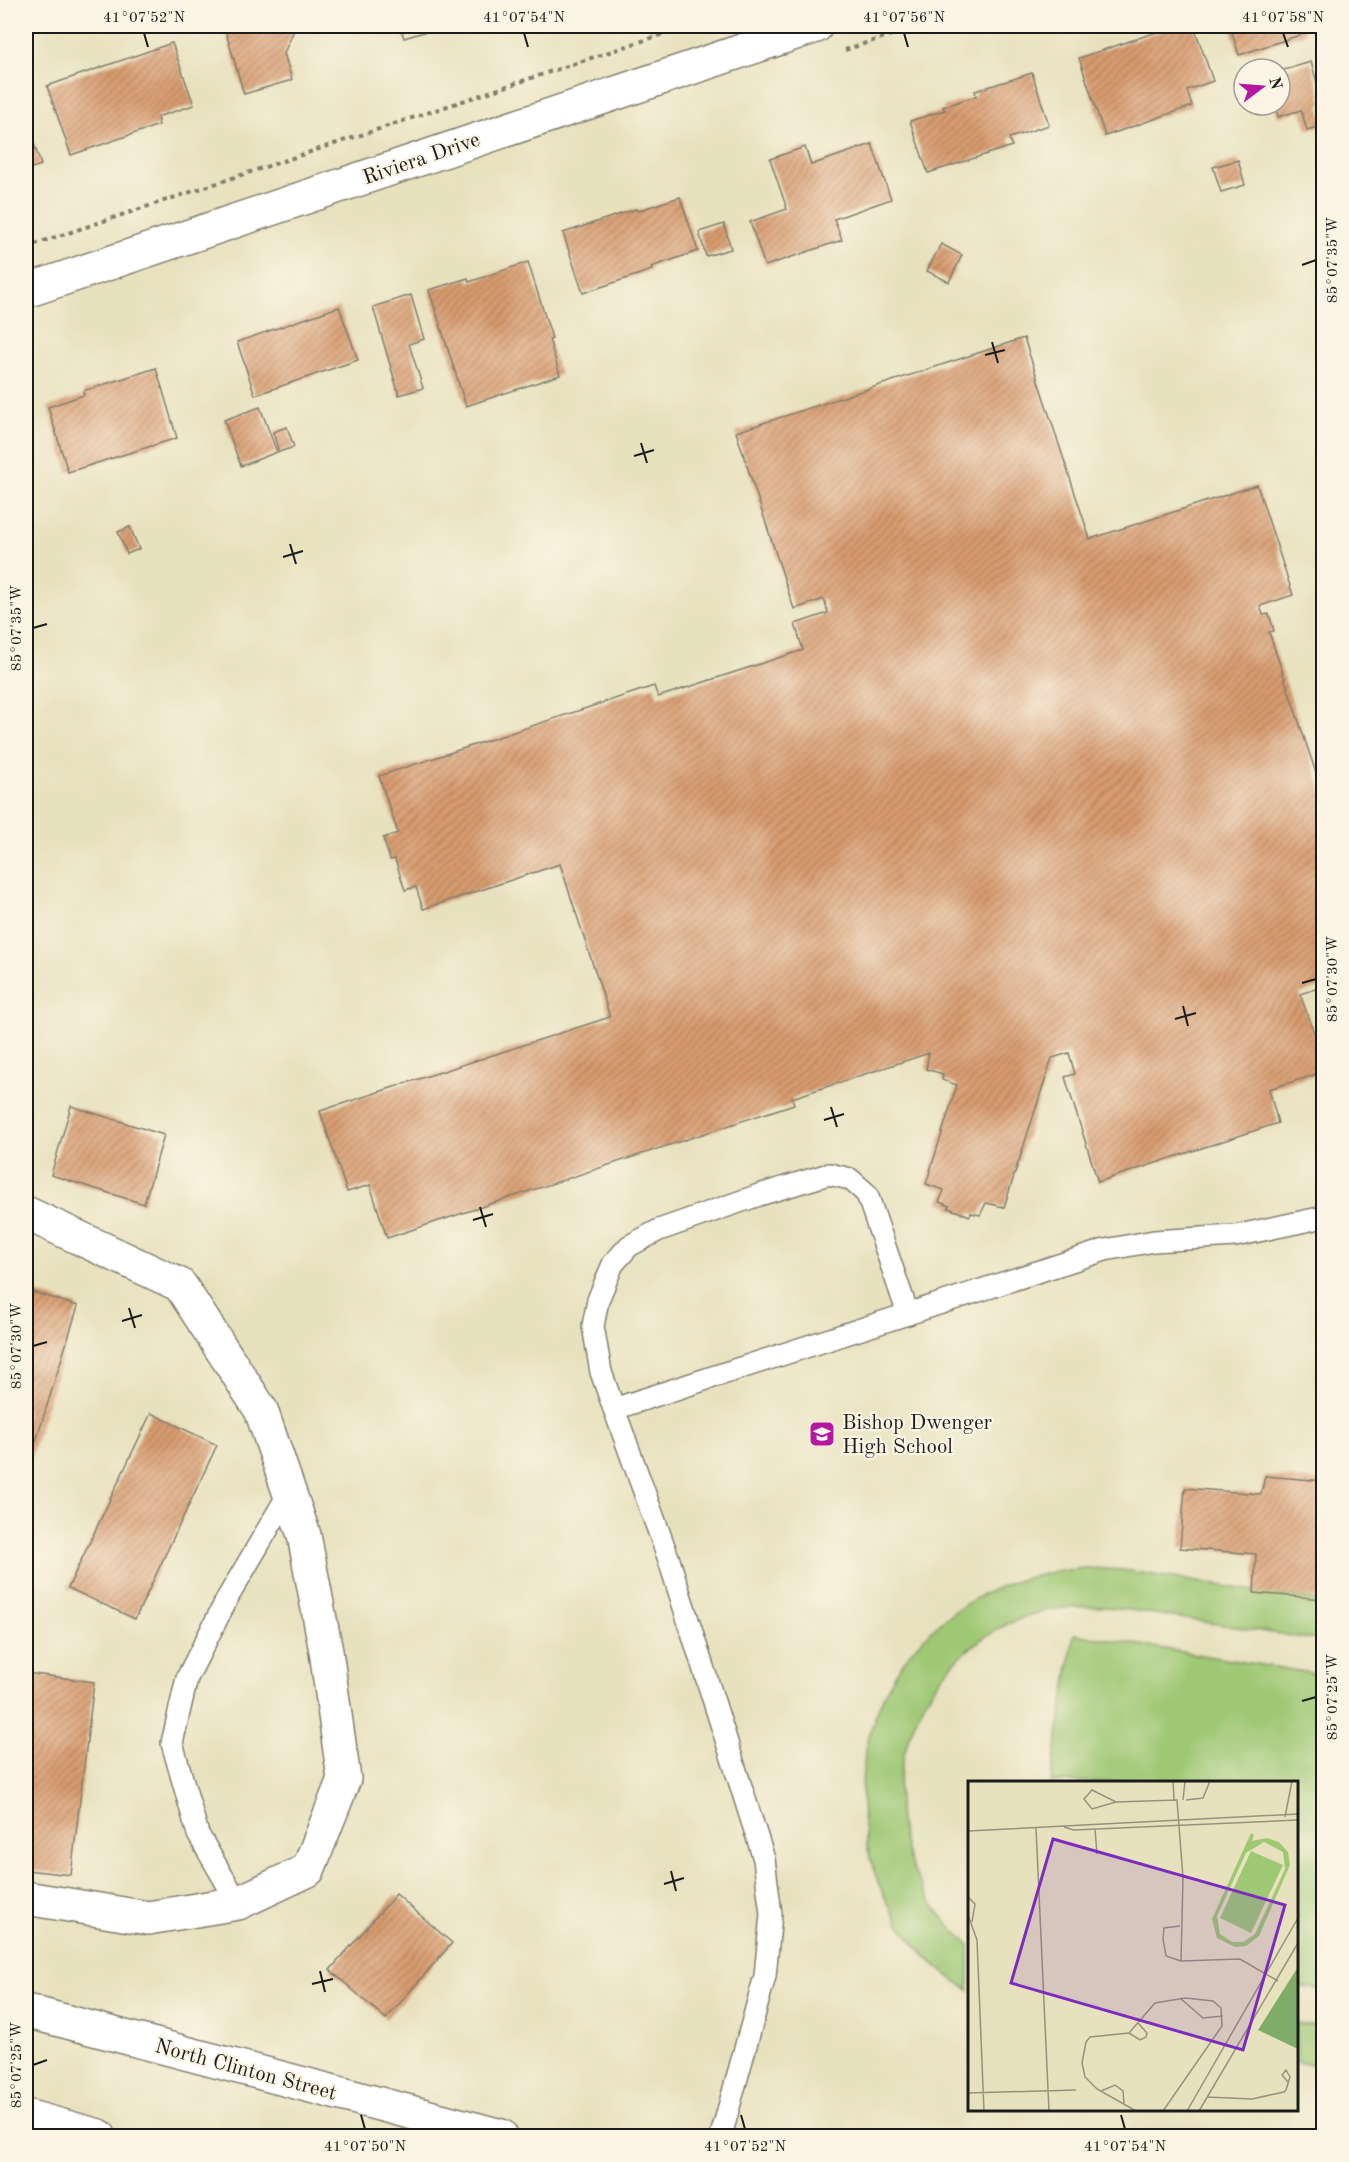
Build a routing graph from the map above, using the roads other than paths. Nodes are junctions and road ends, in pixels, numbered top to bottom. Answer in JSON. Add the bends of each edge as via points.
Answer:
{"nodes":[{"id":1,"x":816,"y":26,"type":"edge"},
{"id":2,"x":26,"y":291,"type":"edge"},
{"id":3,"x":26,"y":1213,"type":"edge"},
{"id":4,"x":1323,"y":1217,"type":"edge"},
{"id":5,"x":908,"y":1314,"type":"junction"},
{"id":6,"x":614,"y":1409,"type":"junction"},
{"id":7,"x":289,"y":1493,"type":"junction"},
{"id":8,"x":26,"y":1898,"type":"edge"},
{"id":9,"x":238,"y":1903,"type":"junction"},
{"id":10,"x":26,"y":2011,"type":"edge"},
{"id":11,"x":26,"y":2116,"type":"edge"},
{"id":12,"x":99,"y":2136,"type":"edge"},
{"id":13,"x":501,"y":2136,"type":"edge"},
{"id":14,"x":721,"y":2136,"type":"edge"}],
"edges":[{"from":1,"to":2,"type":"street","name":"Riviera Drive"},
{"from":3,"to":7,"type":"street","via":[[180,1285],[261,1410]]},
{"from":4,"to":5,"type":"lane","via":[[1235,1236],[1154,1241],[1105,1250]]},
{"from":5,"to":6,"type":"lane"},
{"from":5,"to":6,"type":"lane","via":[[867,1194],[850,1179],[829,1174],[759,1195],[659,1230],[629,1246],[614,1264],[598,1300],[593,1326],[601,1372]]},
{"from":6,"to":14,"type":"lane","via":[[668,1557],[764,1859],[771,1914],[765,1976]]},
{"from":7,"to":9,"type":"lane","via":[[228,1597],[187,1678],[172,1743],[198,1834]]},
{"from":7,"to":9,"type":"street","via":[[304,1535],[344,1779],[308,1870]]},
{"from":8,"to":9,"type":"street","via":[[148,1918]]},
{"from":10,"to":13,"type":"street","name":"North Clinton Street"},
{"from":11,"to":12,"type":"street"}]}
